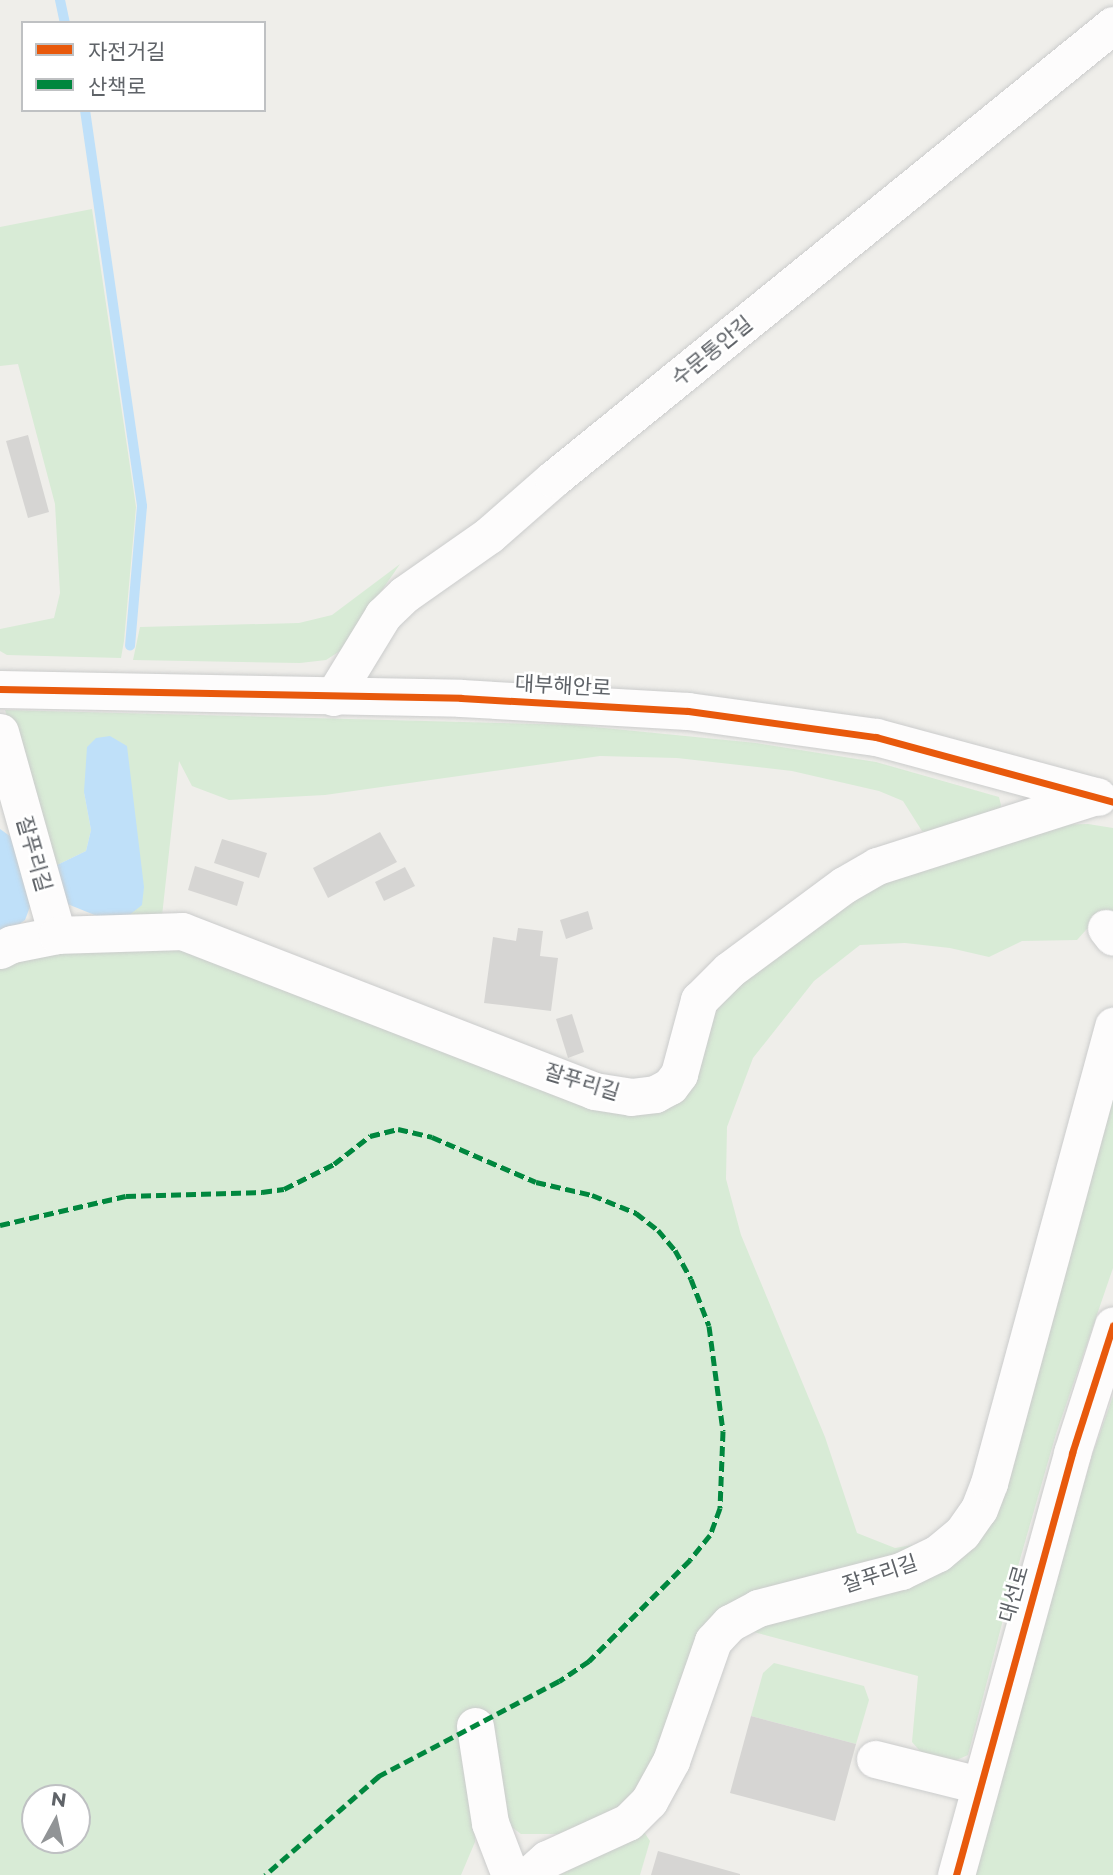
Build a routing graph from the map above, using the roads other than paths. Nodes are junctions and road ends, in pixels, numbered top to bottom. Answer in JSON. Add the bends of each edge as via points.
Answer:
{"nodes":[{"id":1,"x":1113,"y":24,"type":"edge"},
{"id":2,"x":0,"y":689,"type":"edge"},
{"id":3,"x":333,"y":696,"type":"junction"},
{"id":4,"x":0,"y":732,"type":"edge"},
{"id":5,"x":1105,"y":799,"type":"edge"},
{"id":6,"x":53,"y":922,"type":"junction"},
{"id":7,"x":0,"y":950,"type":"edge"},
{"id":8,"x":1113,"y":1026,"type":"edge"},
{"id":9,"x":1113,"y":1325,"type":"edge"},
{"id":10,"x":475,"y":1726,"type":"dead end"},
{"id":11,"x":875,"y":1759,"type":"dead end"},
{"id":12,"x":979,"y":1785,"type":"junction"},
{"id":13,"x":510,"y":1875,"type":"edge"},
{"id":14,"x":529,"y":1875,"type":"edge"},
{"id":15,"x":956,"y":1875,"type":"edge"}],
"edges":[{"from":1,"to":3,"type":"street","name":"수문통안길","via":[[489,535],[405,594],[383,615]]},
{"from":2,"to":3,"type":"street","name":"대부해안로"},
{"from":3,"to":5,"type":"street","name":"대부해안로","via":[[461,698],[702,712],[876,737]]},
{"from":4,"to":6,"type":"street","name":"잘푸리길"},
{"from":5,"to":6,"type":"street","name":"잘푸리길","via":[[887,863],[844,885],[729,970],[699,1000],[679,1074],[670,1086],[643,1096],[594,1091],[182,931]]},
{"from":6,"to":7,"type":"street","name":"잘푸리길"},
{"from":8,"to":14,"type":"street","name":"잘푸리길","via":[[989,1483],[974,1517],[938,1553],[901,1571],[758,1608],[730,1623],[713,1641],[671,1761],[649,1801],[628,1822],[547,1859]]},
{"from":9,"to":12,"type":"street","name":"대선로","via":[[1072,1453]]},
{"from":10,"to":13,"type":"street","via":[[490,1823]]},
{"from":11,"to":12,"type":"street"},
{"from":12,"to":15,"type":"street","name":"대선로"}]}
